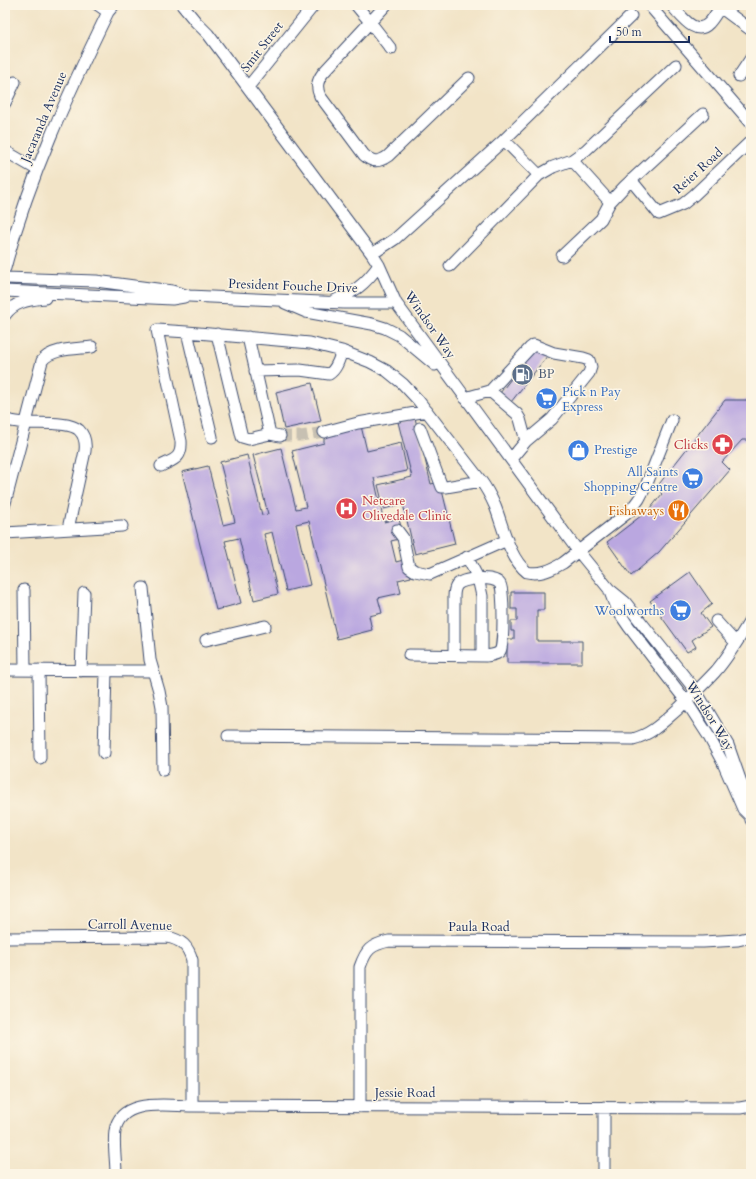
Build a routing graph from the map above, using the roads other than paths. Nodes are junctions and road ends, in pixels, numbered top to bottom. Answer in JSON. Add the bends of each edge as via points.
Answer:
{"nodes":[{"id":1,"x":98,"y":5,"type":"edge"},
{"id":2,"x":182,"y":5,"type":"edge"},
{"id":3,"x":191,"y":5,"type":"edge"},
{"id":4,"x":314,"y":5,"type":"edge"},
{"id":5,"x":356,"y":5,"type":"edge"},
{"id":6,"x":386,"y":5,"type":"edge"},
{"id":7,"x":649,"y":5,"type":"edge"},
{"id":8,"x":671,"y":5,"type":"edge"},
{"id":9,"x":721,"y":6,"type":"edge"},
{"id":10,"x":111,"y":9,"type":"edge"},
{"id":11,"x":631,"y":16,"type":"dead end"},
{"id":12,"x":370,"y":22,"type":"junction"},
{"id":13,"x":751,"y":30,"type":"edge"},
{"id":14,"x":208,"y":34,"type":"junction"},
{"id":15,"x":391,"y":49,"type":"dead end"},
{"id":16,"x":751,"y":58,"type":"edge"},
{"id":17,"x":676,"y":65,"type":"dead end"},
{"id":18,"x":739,"y":76,"type":"dead end"},
{"id":19,"x":469,"y":78,"type":"dead end"},
{"id":20,"x":15,"y":82,"type":"dead end"},
{"id":21,"x":248,"y":87,"type":"junction"},
{"id":22,"x":5,"y":103,"type":"edge"},
{"id":23,"x":703,"y":114,"type":"dead end"},
{"id":24,"x":751,"y":123,"type":"edge"},
{"id":25,"x":504,"y":140,"type":"junction"},
{"id":26,"x":751,"y":141,"type":"edge"},
{"id":27,"x":5,"y":151,"type":"edge"},
{"id":28,"x":572,"y":160,"type":"junction"},
{"id":29,"x":36,"y":169,"type":"junction"},
{"id":30,"x":539,"y":175,"type":"junction"},
{"id":31,"x":631,"y":180,"type":"junction"},
{"id":32,"x":610,"y":202,"type":"junction"},
{"id":33,"x":372,"y":254,"type":"junction"},
{"id":34,"x":562,"y":256,"type":"dead end"},
{"id":35,"x":379,"y":265,"type":"junction"},
{"id":36,"x":450,"y":266,"type":"dead end"},
{"id":37,"x":5,"y":268,"type":"edge"},
{"id":38,"x":5,"y":278,"type":"edge"},
{"id":39,"x":5,"y":291,"type":"edge"},
{"id":40,"x":74,"y":294,"type":"junction"},
{"id":41,"x":189,"y":296,"type":"junction"},
{"id":42,"x":280,"y":300,"type":"junction"},
{"id":43,"x":330,"y":303,"type":"junction"},
{"id":44,"x":396,"y":303,"type":"junction"},
{"id":45,"x":5,"y":315,"type":"edge"},
{"id":46,"x":187,"y":332,"type":"junction"},
{"id":47,"x":217,"y":334,"type":"junction"},
{"id":48,"x":248,"y":338,"type":"junction"},
{"id":49,"x":92,"y":347,"type":"dead end"},
{"id":50,"x":342,"y":351,"type":"junction"},
{"id":51,"x":255,"y":371,"type":"junction"},
{"id":52,"x":449,"y":377,"type":"junction"},
{"id":53,"x":490,"y":391,"type":"junction"},
{"id":54,"x":465,"y":398,"type":"junction"},
{"id":55,"x":427,"y":411,"type":"junction"},
{"id":56,"x":5,"y":420,"type":"edge"},
{"id":57,"x":672,"y":420,"type":"dead end"},
{"id":58,"x":26,"y":423,"type":"junction"},
{"id":59,"x":420,"y":428,"type":"dead end"},
{"id":60,"x":324,"y":432,"type":"tunnel mouth"},
{"id":61,"x":212,"y":437,"type":"dead end"},
{"id":62,"x":526,"y":441,"type":"junction"},
{"id":63,"x":510,"y":459,"type":"junction"},
{"id":64,"x":161,"y":466,"type":"dead end"},
{"id":65,"x":482,"y":481,"type":"junction"},
{"id":66,"x":5,"y":503,"type":"edge"},
{"id":67,"x":122,"y":526,"type":"dead end"},
{"id":68,"x":68,"y":529,"type":"junction"},
{"id":69,"x":397,"y":530,"type":"dead end"},
{"id":70,"x":5,"y":533,"type":"edge"},
{"id":71,"x":506,"y":540,"type":"junction"},
{"id":72,"x":578,"y":551,"type":"junction"},
{"id":73,"x":467,"y":557,"type":"junction"},
{"id":74,"x":478,"y":578,"type":"junction"},
{"id":75,"x":143,"y":588,"type":"dead end"},
{"id":76,"x":608,"y":589,"type":"junction"},
{"id":77,"x":24,"y":590,"type":"dead end"},
{"id":78,"x":84,"y":593,"type":"dead end"},
{"id":79,"x":751,"y":619,"type":"edge"},
{"id":80,"x":716,"y":621,"type":"dead end"},
{"id":81,"x":265,"y":626,"type":"dead end"},
{"id":82,"x":206,"y":640,"type":"dead end"},
{"id":83,"x":736,"y":643,"type":"junction"},
{"id":84,"x":409,"y":655,"type":"dead end"},
{"id":85,"x":454,"y":655,"type":"junction"},
{"id":86,"x":482,"y":656,"type":"junction"},
{"id":87,"x":5,"y":670,"type":"edge"},
{"id":88,"x":25,"y":670,"type":"junction"},
{"id":89,"x":40,"y":670,"type":"junction"},
{"id":90,"x":81,"y":671,"type":"junction"},
{"id":91,"x":106,"y":671,"type":"junction"},
{"id":92,"x":152,"y":671,"type":"junction"},
{"id":93,"x":696,"y":691,"type":"junction"},
{"id":94,"x":686,"y":701,"type":"junction"},
{"id":95,"x":228,"y":736,"type":"dead end"},
{"id":96,"x":104,"y":753,"type":"dead end"},
{"id":97,"x":40,"y":758,"type":"dead end"},
{"id":98,"x":163,"y":770,"type":"dead end"},
{"id":99,"x":750,"y":818,"type":"edge"},
{"id":100,"x":751,"y":937,"type":"edge"},
{"id":101,"x":5,"y":938,"type":"edge"},
{"id":102,"x":192,"y":1106,"type":"junction"},
{"id":103,"x":604,"y":1106,"type":"junction"},
{"id":104,"x":751,"y":1106,"type":"edge"},
{"id":105,"x":360,"y":1107,"type":"junction"},
{"id":106,"x":116,"y":1174,"type":"edge"},
{"id":107,"x":604,"y":1174,"type":"edge"}],
"edges":[{"from":1,"to":10,"type":"street"},
{"from":2,"to":14,"type":"street","name":"Windsor Way"},
{"from":3,"to":14,"type":"street","name":"Windsor Way","via":[[201,18]]},
{"from":4,"to":21,"type":"street","name":"Smit Street"},
{"from":5,"to":12,"type":"street"},
{"from":6,"to":12,"type":"street"},
{"from":7,"to":24,"type":"street"},
{"from":8,"to":9,"type":"street","via":[[688,24],[699,28],[709,23]]},
{"from":9,"to":13,"type":"street"},
{"from":10,"to":29,"type":"street","name":"Jacaranda Avenue","via":[[74,82]]},
{"from":11,"to":25,"type":"street"},
{"from":12,"to":15,"type":"street"},
{"from":12,"to":19,"type":"street","via":[[323,73],[317,86],[320,96],[337,120],[364,155],[373,161],[388,156]]},
{"from":14,"to":21,"type":"street","name":"Windsor Way"},
{"from":16,"to":18,"type":"street"},
{"from":17,"to":28,"type":"street","via":[[586,150]]},
{"from":20,"to":22,"type":"street"},
{"from":21,"to":33,"type":"street","name":"Windsor Way"},
{"from":23,"to":31,"type":"street"},
{"from":25,"to":30,"type":"street"},
{"from":25,"to":33,"type":"street","via":[[395,240]]},
{"from":26,"to":31,"type":"street","name":"Reier Road","via":[[694,196],[683,204],[659,214]]},
{"from":27,"to":29,"type":"street"},
{"from":28,"to":30,"type":"street"},
{"from":28,"to":32,"type":"street"},
{"from":29,"to":37,"type":"street","name":"Jacaranda Avenue"},
{"from":30,"to":36,"type":"street"},
{"from":31,"to":32,"type":"street"},
{"from":32,"to":34,"type":"street","via":[[601,219]]},
{"from":33,"to":35,"type":"street","name":"Windsor Way"},
{"from":35,"to":43,"type":"street","via":[[362,286]]},
{"from":35,"to":44,"type":"street","name":"Windsor Way"},
{"from":38,"to":41,"type":"street","name":"President Fouche Drive","via":[[96,281],[172,291]]},
{"from":39,"to":40,"type":"street","name":"President Fouche Drive"},
{"from":40,"to":41,"type":"street","name":"President Fouche Drive","via":[[172,299]]},
{"from":40,"to":45,"type":"street","via":[[25,301],[12,306]]},
{"from":41,"to":42,"type":"street","name":"President Fouche Drive"},
{"from":42,"to":43,"type":"street","name":"President Fouche Drive"},
{"from":42,"to":52,"type":"street","via":[[306,312],[385,328],[399,335]]},
{"from":43,"to":44,"type":"street","name":"President Fouche Drive"},
{"from":44,"to":52,"type":"street","name":"Windsor Way"},
{"from":46,"to":47,"type":"street"},
{"from":46,"to":61,"type":"street"},
{"from":46,"to":64,"type":"street","via":[[157,330],[182,449],[173,460]]},
{"from":47,"to":48,"type":"street"},
{"from":47,"to":51,"type":"street","via":[[242,436],[249,439],[275,435]]},
{"from":48,"to":50,"type":"street","via":[[310,343]]},
{"from":48,"to":51,"type":"street"},
{"from":49,"to":58,"type":"street","via":[[56,351],[45,356]]},
{"from":50,"to":51,"type":"street","via":[[336,367],[329,374],[300,370]]},
{"from":50,"to":55,"type":"street","via":[[387,372],[403,384]]},
{"from":52,"to":54,"type":"street","name":"Windsor Way"},
{"from":53,"to":54,"type":"street"},
{"from":53,"to":62,"type":"street","via":[[520,418]]},
{"from":53,"to":62,"type":"street","via":[[534,346],[589,360],[591,369],[552,420]]},
{"from":54,"to":63,"type":"street","name":"Windsor Way"},
{"from":55,"to":60,"type":"street","via":[[358,423]]},
{"from":55,"to":65,"type":"street"},
{"from":56,"to":58,"type":"street"},
{"from":57,"to":72,"type":"street","via":[[639,499],[630,511]]},
{"from":58,"to":66,"type":"street"},
{"from":58,"to":68,"type":"street","via":[[70,426],[80,431],[85,440]]},
{"from":59,"to":65,"type":"street","via":[[442,487]]},
{"from":62,"to":63,"type":"street"},
{"from":63,"to":72,"type":"street","name":"Windsor Way"},
{"from":65,"to":71,"type":"street"},
{"from":67,"to":68,"type":"street"},
{"from":68,"to":70,"type":"street"},
{"from":69,"to":73,"type":"street","via":[[403,538],[409,567],[415,571],[430,574]]},
{"from":71,"to":72,"type":"street","via":[[522,568],[534,574],[555,567]]},
{"from":71,"to":73,"type":"street"},
{"from":72,"to":76,"type":"street","name":"Windsor Way"},
{"from":73,"to":74,"type":"street"},
{"from":74,"to":85,"type":"street","via":[[457,585],[454,590]]},
{"from":74,"to":86,"type":"street","via":[[482,596]]},
{"from":74,"to":86,"type":"street","via":[[497,581],[501,584],[502,590],[502,646],[497,653]]},
{"from":75,"to":92,"type":"street"},
{"from":76,"to":93,"type":"street","name":"Windsor Way","via":[[625,602]]},
{"from":76,"to":94,"type":"street","name":"Windsor Way","via":[[616,608]]},
{"from":77,"to":88,"type":"street"},
{"from":78,"to":90,"type":"street"},
{"from":79,"to":83,"type":"street"},
{"from":80,"to":83,"type":"street"},
{"from":81,"to":82,"type":"street"},
{"from":83,"to":93,"type":"street","via":[[715,672]]},
{"from":84,"to":85,"type":"street"},
{"from":85,"to":86,"type":"street"},
{"from":87,"to":88,"type":"street"},
{"from":88,"to":89,"type":"street"},
{"from":89,"to":90,"type":"street"},
{"from":89,"to":97,"type":"street"},
{"from":90,"to":91,"type":"street"},
{"from":91,"to":92,"type":"street"},
{"from":91,"to":96,"type":"street"},
{"from":92,"to":98,"type":"street","via":[[162,707]]},
{"from":93,"to":94,"type":"street"},
{"from":93,"to":99,"type":"street","name":"Windsor Way","via":[[728,745],[749,805]]},
{"from":94,"to":95,"type":"street","via":[[653,731],[632,739]]},
{"from":94,"to":99,"type":"street","name":"Windsor Way","via":[[717,750],[742,809]]},
{"from":100,"to":105,"type":"street","name":"Paula Road","via":[[703,942],[389,941],[378,944],[368,949],[360,967]]},
{"from":101,"to":102,"type":"street","name":"Carroll Avenue","via":[[167,937],[185,944],[192,960]]},
{"from":102,"to":105,"type":"street","name":"Jessie Road"},
{"from":102,"to":106,"type":"street","name":"Jessie Road","via":[[137,1106],[126,1112],[118,1120],[115,1130]]},
{"from":103,"to":104,"type":"street","name":"Jessie Road"},
{"from":103,"to":105,"type":"street","name":"Jessie Road"},
{"from":103,"to":107,"type":"street"}]}
